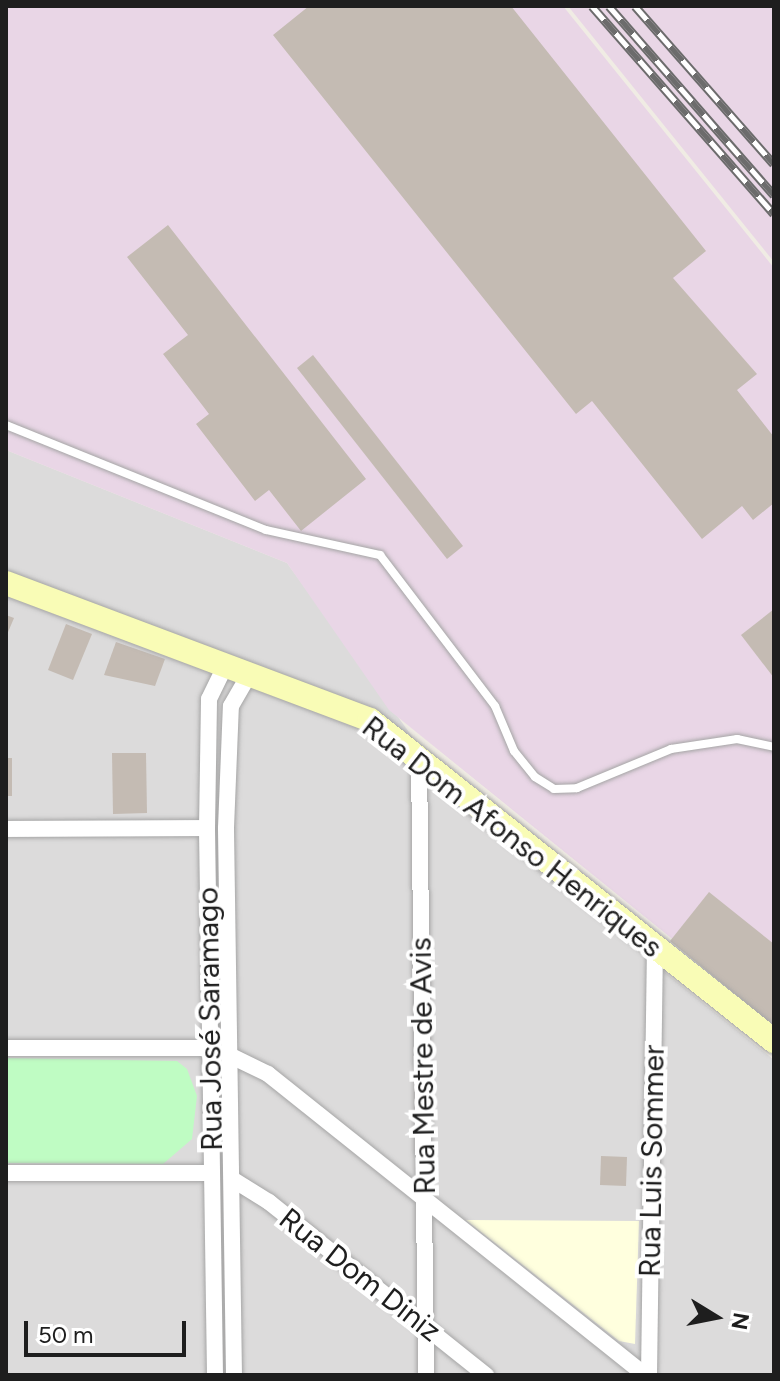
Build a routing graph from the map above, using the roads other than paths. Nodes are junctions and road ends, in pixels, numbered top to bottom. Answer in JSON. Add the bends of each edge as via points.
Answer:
{"nodes":[{"id":1,"x":6,"y":425,"type":"edge"},
{"id":2,"x":6,"y":583,"type":"edge"},
{"id":3,"x":225,"y":666,"type":"junction"},
{"id":4,"x":248,"y":676,"type":"junction"},
{"id":5,"x":774,"y":747,"type":"edge"},
{"id":6,"x":419,"y":757,"type":"junction"},
{"id":7,"x":207,"y":828,"type":"junction"},
{"id":8,"x":226,"y":828,"type":"junction"},
{"id":9,"x":6,"y":829,"type":"edge"},
{"id":10,"x":655,"y":947,"type":"junction"},
{"id":11,"x":774,"y":1041,"type":"edge"},
{"id":12,"x":6,"y":1048,"type":"edge"},
{"id":13,"x":210,"y":1048,"type":"junction"},
{"id":14,"x":231,"y":1056,"type":"junction"},
{"id":15,"x":6,"y":1173,"type":"edge"},
{"id":16,"x":212,"y":1173,"type":"junction"},
{"id":17,"x":232,"y":1179,"type":"junction"},
{"id":18,"x":424,"y":1199,"type":"junction"},
{"id":19,"x":426,"y":1326,"type":"junction"},
{"id":20,"x":215,"y":1375,"type":"edge"},
{"id":21,"x":234,"y":1375,"type":"edge"},
{"id":22,"x":426,"y":1375,"type":"edge"},
{"id":23,"x":486,"y":1375,"type":"edge"},
{"id":24,"x":647,"y":1375,"type":"edge"}],
"edges":[{"from":1,"to":5,"type":"lane","via":[[266,530],[380,555],[495,706],[514,751],[535,777],[554,789],[577,788],[671,749],[737,739]]},
{"from":2,"to":3,"type":"street","name":"Rua Dom Afonso Henriques"},
{"from":3,"to":4,"type":"street","name":"Rua Dom Afonso Henriques"},
{"from":3,"to":7,"type":"street","name":"Rua José Saramago","via":[[209,699]]},
{"from":4,"to":6,"type":"street","name":"Rua Dom Afonso Henriques","via":[[370,720]]},
{"from":4,"to":8,"type":"street","name":"Rua José Saramago","via":[[231,706]]},
{"from":6,"to":10,"type":"street","name":"Rua Dom Afonso Henriques"},
{"from":6,"to":18,"type":"street","name":"Rua Mestre de Avis"},
{"from":7,"to":8,"type":"lane"},
{"from":7,"to":9,"type":"street"},
{"from":7,"to":13,"type":"street","name":"Rua José Saramago"},
{"from":8,"to":14,"type":"street","name":"Rua José Saramago"},
{"from":10,"to":11,"type":"street","name":"Rua Dom Afonso Henriques"},
{"from":10,"to":24,"type":"street","name":"Rua Luis Sommer"},
{"from":12,"to":13,"type":"street"},
{"from":13,"to":14,"type":"lane"},
{"from":13,"to":16,"type":"street","name":"Rua José Saramago"},
{"from":14,"to":17,"type":"street","name":"Rua José Saramago"},
{"from":14,"to":18,"type":"street","via":[[268,1074]]},
{"from":15,"to":16,"type":"street"},
{"from":16,"to":17,"type":"lane"},
{"from":16,"to":20,"type":"street","name":"Rua José Saramago"},
{"from":17,"to":19,"type":"street","name":"Rua Dom Diniz","via":[[269,1202]]},
{"from":17,"to":21,"type":"street","name":"Rua José Saramago"},
{"from":18,"to":19,"type":"street","name":"Rua Mestre de Avis"},
{"from":18,"to":24,"type":"street"},
{"from":19,"to":22,"type":"street","name":"Rua Mestre de Avis"},
{"from":19,"to":23,"type":"street","name":"Rua Dom Diniz"}]}
